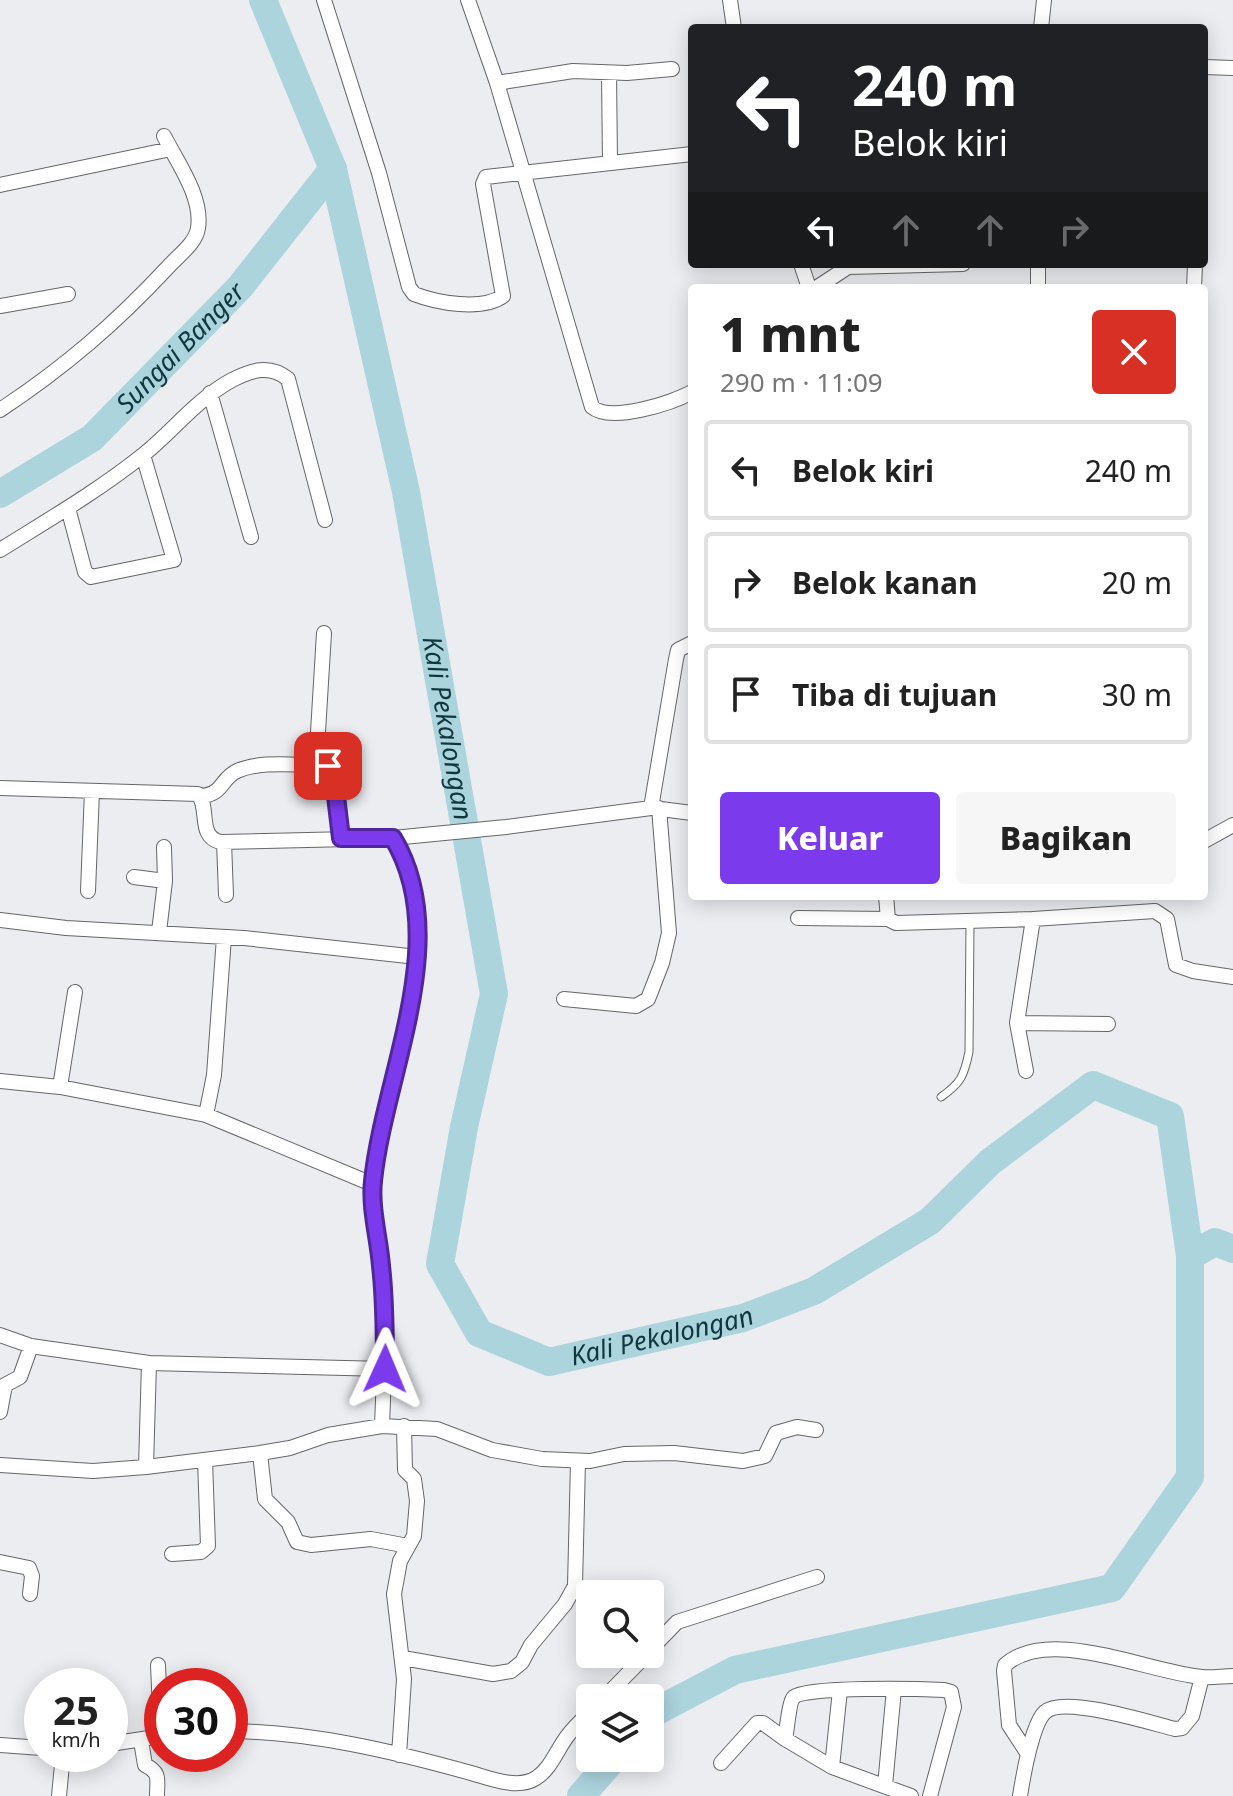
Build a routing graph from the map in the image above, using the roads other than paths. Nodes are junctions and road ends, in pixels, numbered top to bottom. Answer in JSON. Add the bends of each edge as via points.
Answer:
{"nodes":[{"id":1,"x":324,"y":0,"type":"edge"},
{"id":2,"x":468,"y":0,"type":"edge"},
{"id":3,"x":730,"y":0,"type":"edge"},
{"id":4,"x":1044,"y":0,"type":"edge"},
{"id":5,"x":733,"y":24,"type":"edge"},
{"id":6,"x":1041,"y":24,"type":"edge"},
{"id":7,"x":1208,"y":67,"type":"edge"},
{"id":8,"x":1233,"y":68,"type":"edge"},
{"id":9,"x":672,"y":69,"type":"dead end"},
{"id":10,"x":609,"y":73,"type":"junction"},
{"id":11,"x":497,"y":83,"type":"junction"},
{"id":12,"x":688,"y":154,"type":"edge"},
{"id":13,"x":610,"y":163,"type":"junction"},
{"id":14,"x":525,"y":173,"type":"junction"},
{"id":15,"x":0,"y":185,"type":"edge"},
{"id":16,"x":846,"y":268,"type":"edge"},
{"id":17,"x":822,"y":284,"type":"edge"},
{"id":18,"x":68,"y":294,"type":"dead end"},
{"id":19,"x":0,"y":306,"type":"edge"},
{"id":20,"x":210,"y":393,"type":"junction"},
{"id":21,"x":688,"y":394,"type":"edge"},
{"id":22,"x":0,"y":410,"type":"edge"},
{"id":23,"x":143,"y":455,"type":"junction"},
{"id":24,"x":68,"y":508,"type":"junction"},
{"id":25,"x":325,"y":520,"type":"dead end"},
{"id":26,"x":251,"y":537,"type":"dead end"},
{"id":27,"x":0,"y":550,"type":"edge"},
{"id":28,"x":324,"y":633,"type":"dead end"},
{"id":29,"x":688,"y":645,"type":"edge"},
{"id":30,"x":316,"y":765,"type":"junction"},
{"id":31,"x":0,"y":788,"type":"edge"},
{"id":32,"x":92,"y":791,"type":"junction"},
{"id":33,"x":201,"y":796,"type":"junction"},
{"id":34,"x":655,"y":808,"type":"junction"},
{"id":35,"x":688,"y":812,"type":"edge"},
{"id":36,"x":1233,"y":825,"type":"edge"},
{"id":37,"x":341,"y":838,"type":"junction"},
{"id":38,"x":393,"y":838,"type":"junction"},
{"id":39,"x":1208,"y":839,"type":"edge"},
{"id":40,"x":224,"y":842,"type":"junction"},
{"id":41,"x":164,"y":847,"type":"dead end"},
{"id":42,"x":134,"y":877,"type":"dead end"},
{"id":43,"x":165,"y":881,"type":"junction"},
{"id":44,"x":88,"y":891,"type":"dead end"},
{"id":45,"x":226,"y":895,"type":"dead end"},
{"id":46,"x":886,"y":900,"type":"edge"},
{"id":47,"x":1151,"y":900,"type":"edge"},
{"id":48,"x":1155,"y":911,"type":"junction"},
{"id":49,"x":798,"y":918,"type":"dead end"},
{"id":50,"x":888,"y":919,"type":"junction"},
{"id":51,"x":1033,"y":919,"type":"junction"},
{"id":52,"x":0,"y":920,"type":"edge"},
{"id":53,"x":970,"y":922,"type":"junction"},
{"id":54,"x":159,"y":932,"type":"junction"},
{"id":55,"x":224,"y":937,"type":"junction"},
{"id":56,"x":417,"y":957,"type":"junction"},
{"id":57,"x":1233,"y":977,"type":"edge"},
{"id":58,"x":75,"y":992,"type":"dead end"},
{"id":59,"x":564,"y":999,"type":"dead end"},
{"id":60,"x":1017,"y":1023,"type":"junction"},
{"id":61,"x":1108,"y":1024,"type":"dead end"},
{"id":62,"x":1026,"y":1071,"type":"dead end"},
{"id":63,"x":0,"y":1081,"type":"edge"},
{"id":64,"x":60,"y":1087,"type":"junction"},
{"id":65,"x":941,"y":1097,"type":"dead end"},
{"id":66,"x":206,"y":1115,"type":"junction"},
{"id":67,"x":372,"y":1184,"type":"junction"},
{"id":68,"x":0,"y":1335,"type":"edge"},
{"id":69,"x":31,"y":1346,"type":"junction"},
{"id":70,"x":149,"y":1363,"type":"junction"},
{"id":71,"x":385,"y":1369,"type":"junction"},
{"id":72,"x":0,"y":1412,"type":"edge"},
{"id":73,"x":382,"y":1426,"type":"junction"},
{"id":74,"x":404,"y":1426,"type":"junction"},
{"id":75,"x":816,"y":1430,"type":"dead end"},
{"id":76,"x":260,"y":1453,"type":"junction"},
{"id":77,"x":205,"y":1460,"type":"junction"},
{"id":78,"x":578,"y":1461,"type":"junction"},
{"id":79,"x":0,"y":1465,"type":"edge"},
{"id":80,"x":146,"y":1467,"type":"junction"},
{"id":81,"x":408,"y":1546,"type":"junction"},
{"id":82,"x":172,"y":1554,"type":"dead end"},
{"id":83,"x":0,"y":1562,"type":"edge"},
{"id":84,"x":817,"y":1577,"type":"dead end"},
{"id":85,"x":30,"y":1594,"type":"dead end"},
{"id":86,"x":664,"y":1635,"type":"edge"},
{"id":87,"x":403,"y":1658,"type":"junction"},
{"id":88,"x":158,"y":1665,"type":"dead end"},
{"id":89,"x":158,"y":1668,"type":"edge"},
{"id":90,"x":633,"y":1668,"type":"edge"},
{"id":91,"x":1233,"y":1676,"type":"edge"},
{"id":92,"x":1202,"y":1677,"type":"junction"},
{"id":93,"x":617,"y":1684,"type":"edge"},
{"id":94,"x":894,"y":1689,"type":"junction"},
{"id":95,"x":840,"y":1690,"type":"junction"},
{"id":96,"x":576,"y":1726,"type":"edge"},
{"id":97,"x":248,"y":1731,"type":"edge"},
{"id":98,"x":785,"y":1739,"type":"junction"},
{"id":99,"x":144,"y":1740,"type":"edge"},
{"id":100,"x":141,"y":1741,"type":"junction"},
{"id":101,"x":128,"y":1742,"type":"edge"},
{"id":102,"x":0,"y":1745,"type":"edge"},
{"id":103,"x":24,"y":1747,"type":"edge"},
{"id":104,"x":1028,"y":1754,"type":"junction"},
{"id":105,"x":399,"y":1755,"type":"junction"},
{"id":106,"x":721,"y":1763,"type":"dead end"},
{"id":107,"x":832,"y":1767,"type":"junction"},
{"id":108,"x":61,"y":1772,"type":"edge"},
{"id":109,"x":885,"y":1786,"type":"junction"},
{"id":110,"x":59,"y":1796,"type":"edge"},
{"id":111,"x":157,"y":1796,"type":"edge"},
{"id":112,"x":911,"y":1796,"type":"edge"},
{"id":113,"x":930,"y":1796,"type":"edge"},
{"id":114,"x":1020,"y":1796,"type":"edge"}],
"edges":[{"from":1,"to":14,"type":"street","via":[[414,294],[454,304],[501,298],[504,289],[483,181]]},
{"from":2,"to":11,"type":"street"},
{"from":3,"to":5,"type":"street"},
{"from":4,"to":6,"type":"street"},
{"from":7,"to":8,"type":"street"},
{"from":9,"to":10,"type":"street"},
{"from":10,"to":11,"type":"street","via":[[573,71]]},
{"from":10,"to":13,"type":"street"},
{"from":11,"to":14,"type":"street"},
{"from":12,"to":13,"type":"street"},
{"from":13,"to":14,"type":"street"},
{"from":14,"to":21,"type":"street","via":[[592,407],[610,412],[640,409]]},
{"from":15,"to":22,"type":"street","via":[[168,143],[198,213],[197,235],[123,315],[50,377]]},
{"from":16,"to":17,"type":"street"},
{"from":18,"to":19,"type":"street"},
{"from":20,"to":23,"type":"street"},
{"from":20,"to":25,"type":"street","via":[[267,368],[288,379]]},
{"from":20,"to":26,"type":"street"},
{"from":23,"to":24,"type":"street"},
{"from":23,"to":24,"type":"street","via":[[174,560],[91,577],[85,572]]},
{"from":24,"to":27,"type":"street"},
{"from":28,"to":30,"type":"street"},
{"from":29,"to":34,"type":"street","via":[[678,650],[676,659]]},
{"from":30,"to":33,"type":"street","via":[[236,771],[217,793]]},
{"from":30,"to":37,"type":"street","via":[[333,771]]},
{"from":31,"to":32,"type":"street"},
{"from":32,"to":33,"type":"street"},
{"from":32,"to":44,"type":"street"},
{"from":33,"to":40,"type":"street","via":[[208,833]]},
{"from":34,"to":35,"type":"street"},
{"from":34,"to":38,"type":"street"},
{"from":34,"to":59,"type":"street","via":[[669,933],[648,999],[636,1006]]},
{"from":36,"to":39,"type":"street"},
{"from":37,"to":38,"type":"street"},
{"from":37,"to":40,"type":"street"},
{"from":38,"to":56,"type":"street","via":[[409,871],[418,915]]},
{"from":40,"to":45,"type":"street"},
{"from":41,"to":43,"type":"street"},
{"from":42,"to":43,"type":"street"},
{"from":43,"to":54,"type":"street"},
{"from":46,"to":50,"type":"street"},
{"from":47,"to":48,"type":"street"},
{"from":48,"to":51,"type":"street"},
{"from":48,"to":57,"type":"street","via":[[1168,922],[1176,965]]},
{"from":49,"to":50,"type":"street"},
{"from":50,"to":53,"type":"street"},
{"from":51,"to":53,"type":"street"},
{"from":51,"to":60,"type":"street"},
{"from":52,"to":54,"type":"street"},
{"from":53,"to":65,"type":"lane","via":[[969,1052],[962,1078]]},
{"from":54,"to":55,"type":"street"},
{"from":55,"to":56,"type":"street"},
{"from":55,"to":66,"type":"street","via":[[216,1056]]},
{"from":56,"to":67,"type":"street"},
{"from":58,"to":64,"type":"street"},
{"from":60,"to":61,"type":"street"},
{"from":60,"to":62,"type":"street"},
{"from":63,"to":64,"type":"street"},
{"from":64,"to":66,"type":"street"},
{"from":66,"to":67,"type":"street"},
{"from":67,"to":71,"type":"street","via":[[382,1268]]},
{"from":68,"to":69,"type":"street"},
{"from":69,"to":70,"type":"street"},
{"from":69,"to":72,"type":"street","via":[[20,1377],[5,1385]]},
{"from":70,"to":71,"type":"street"},
{"from":70,"to":80,"type":"street"},
{"from":71,"to":73,"type":"street"},
{"from":73,"to":74,"type":"street"},
{"from":73,"to":76,"type":"street"},
{"from":74,"to":78,"type":"street","via":[[437,1429],[492,1450]]},
{"from":74,"to":81,"type":"street","via":[[405,1470],[414,1479],[417,1501]]},
{"from":75,"to":78,"type":"street","via":[[797,1427],[776,1433],[765,1456],[752,1460],[646,1453]]},
{"from":76,"to":77,"type":"street"},
{"from":76,"to":81,"type":"street","via":[[265,1499],[288,1522],[297,1542],[371,1539]]},
{"from":77,"to":80,"type":"street"},
{"from":77,"to":82,"type":"street","via":[[208,1546],[201,1552]]},
{"from":78,"to":87,"type":"street","via":[[575,1586],[522,1662],[511,1671],[493,1674]]},
{"from":79,"to":80,"type":"street","via":[[93,1471]]},
{"from":81,"to":87,"type":"street","via":[[394,1594]]},
{"from":83,"to":85,"type":"street","via":[[29,1568]]},
{"from":84,"to":86,"type":"street","via":[[677,1622]]},
{"from":87,"to":105,"type":"street"},
{"from":88,"to":89,"type":"street"},
{"from":90,"to":93,"type":"street"},
{"from":91,"to":92,"type":"street"},
{"from":92,"to":104,"type":"street","via":[[1192,1716],[1182,1728],[1116,1712],[1056,1707],[1044,1712]]},
{"from":92,"to":104,"type":"street","via":[[1072,1649],[1046,1649],[1012,1659],[1004,1671],[1007,1714]]},
{"from":94,"to":95,"type":"street"},
{"from":94,"to":109,"type":"street"},
{"from":94,"to":113,"type":"street","via":[[944,1690],[954,1699]]},
{"from":95,"to":98,"type":"street","via":[[793,1697]]},
{"from":95,"to":107,"type":"street"},
{"from":96,"to":105,"type":"street","via":[[534,1780],[504,1782]]},
{"from":97,"to":105,"type":"street","via":[[313,1737]]},
{"from":98,"to":106,"type":"street","via":[[760,1722]]},
{"from":98,"to":107,"type":"street"},
{"from":99,"to":100,"type":"street"},
{"from":100,"to":101,"type":"street"},
{"from":100,"to":111,"type":"street","via":[[145,1765],[156,1774]]},
{"from":102,"to":103,"type":"street"},
{"from":104,"to":114,"type":"street"},
{"from":107,"to":109,"type":"street"},
{"from":108,"to":110,"type":"street"},
{"from":109,"to":112,"type":"street"}]}
